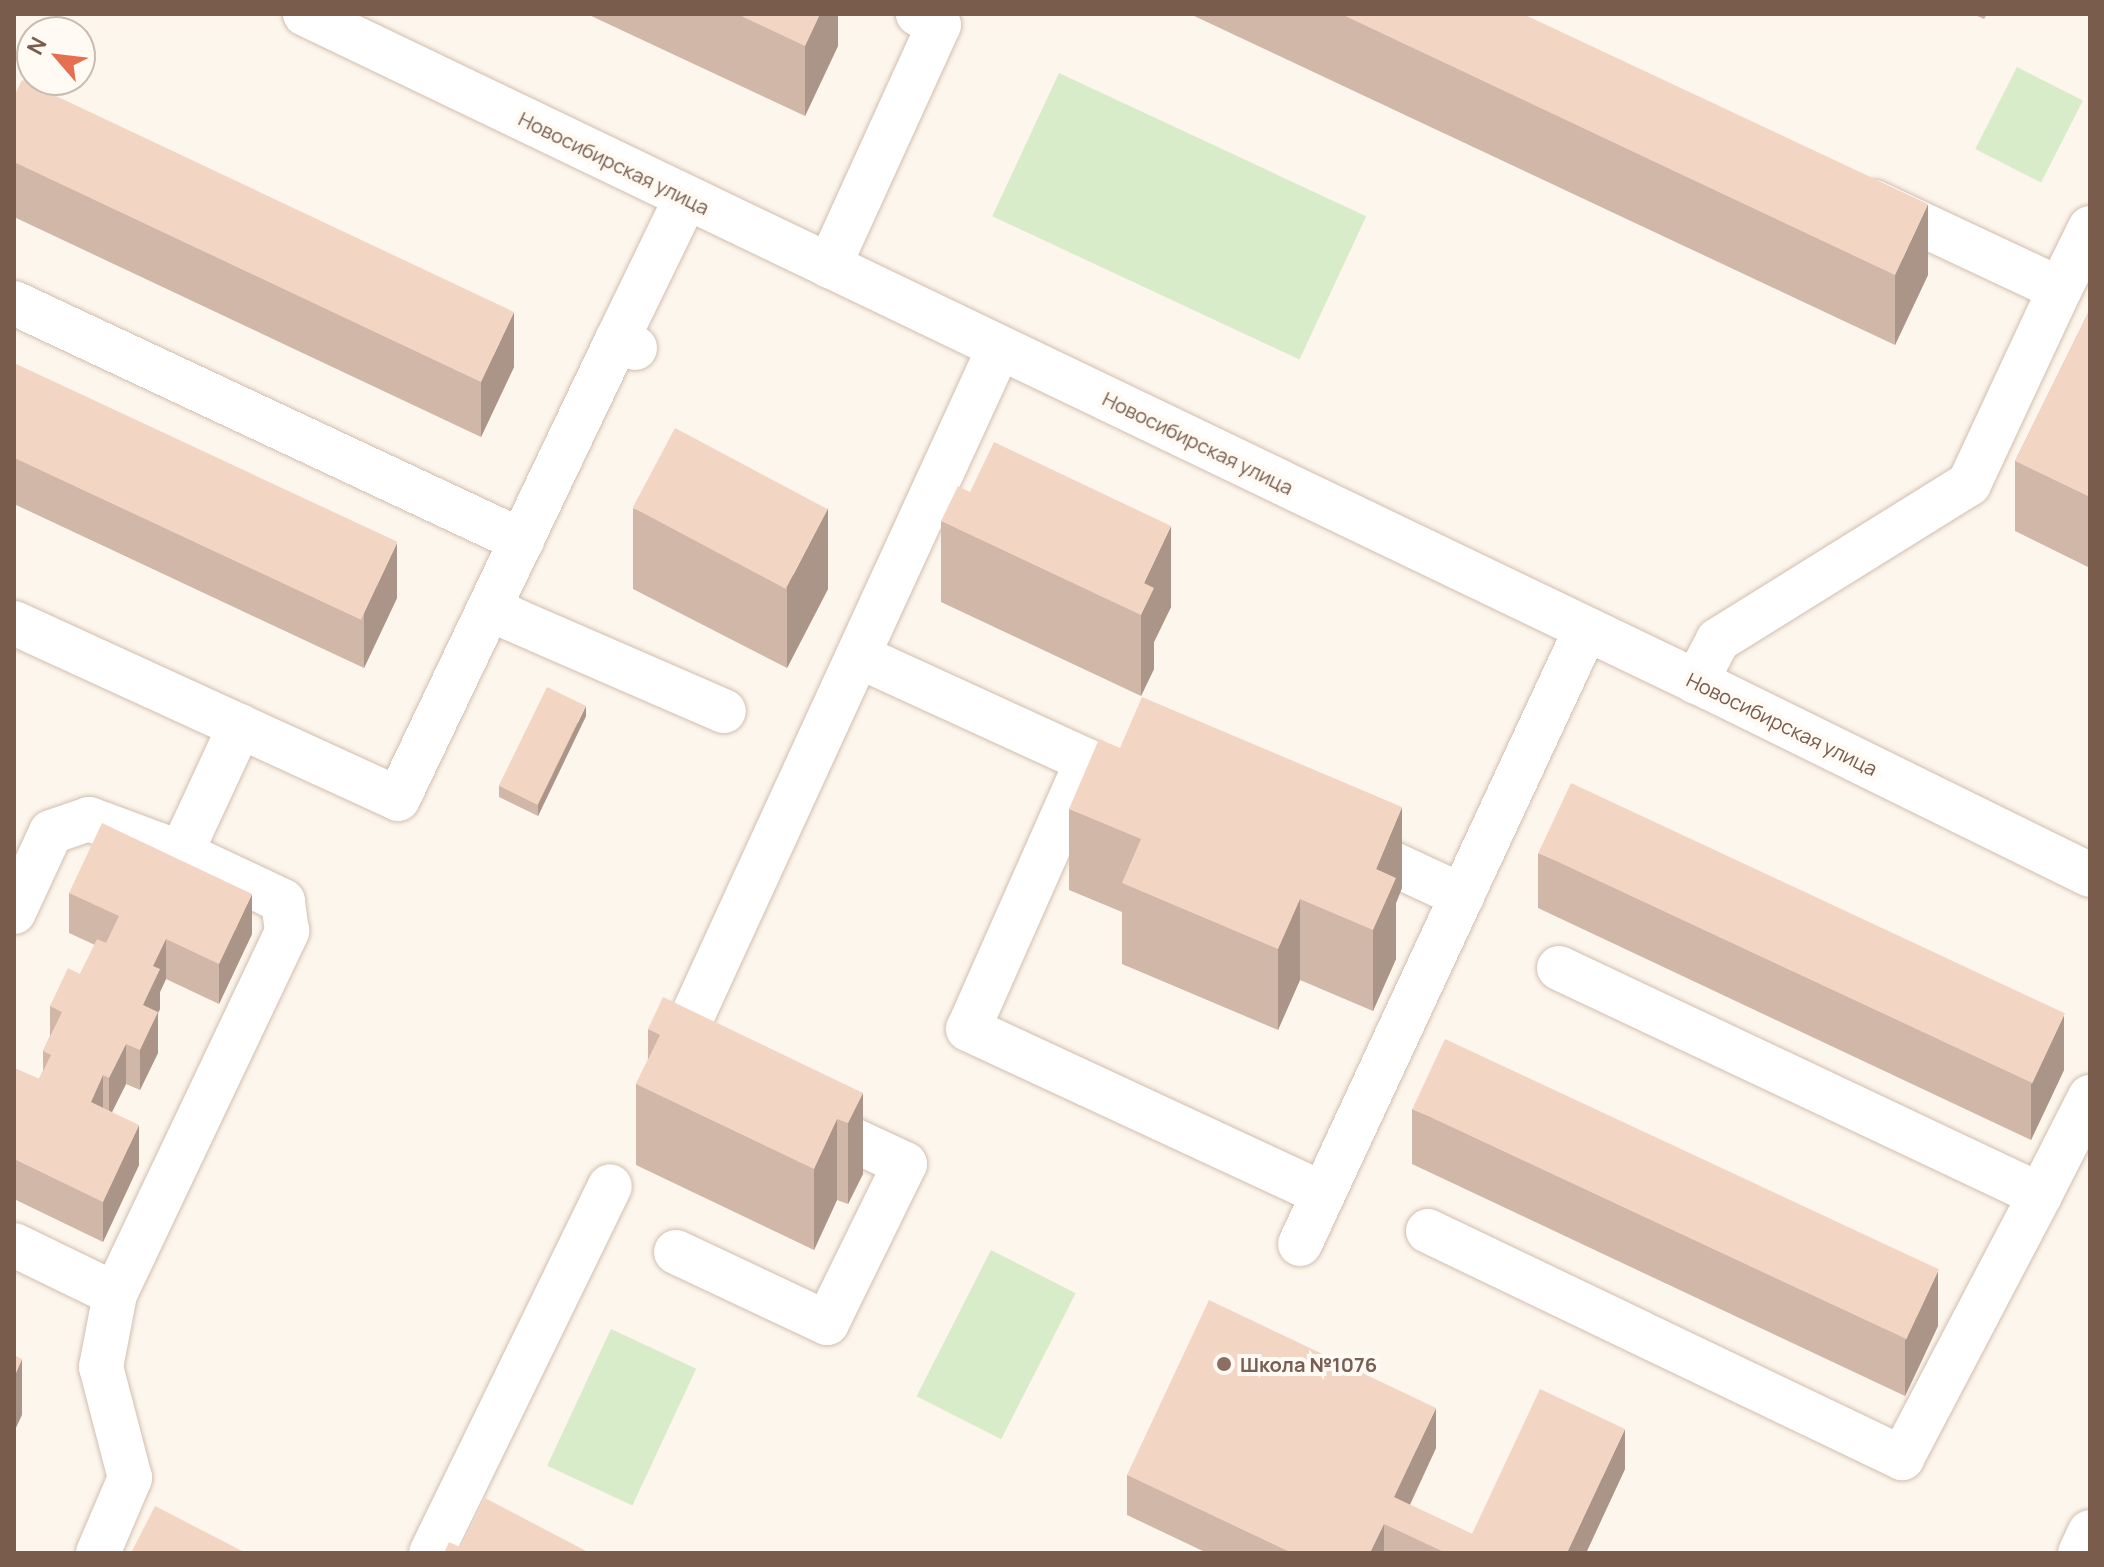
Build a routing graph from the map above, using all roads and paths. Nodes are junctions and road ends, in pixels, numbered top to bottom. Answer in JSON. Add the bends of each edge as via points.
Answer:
{"nodes":[{"id":1,"x":305,"y":14,"type":"edge"},
{"id":2,"x":918,"y":14,"type":"edge"},
{"id":3,"x":1831,"y":182,"type":"edge"},
{"id":4,"x":686,"y":198,"type":"junction"},
{"id":5,"x":2090,"y":228,"type":"edge"},
{"id":6,"x":829,"y":266,"type":"junction"},
{"id":7,"x":2060,"y":289,"type":"junction"},
{"id":8,"x":14,"y":303,"type":"edge"},
{"id":9,"x":999,"y":348,"type":"junction"},
{"id":10,"x":522,"y":541,"type":"junction"},
{"id":11,"x":489,"y":609,"type":"junction"},
{"id":12,"x":14,"y":623,"type":"edge"},
{"id":13,"x":1586,"y":629,"type":"junction"},
{"id":14,"x":858,"y":656,"type":"junction"},
{"id":15,"x":1696,"y":682,"type":"junction"},
{"id":16,"x":724,"y":711,"type":"dead end"},
{"id":17,"x":240,"y":726,"type":"junction"},
{"id":18,"x":1309,"y":825,"type":"edge"},
{"id":19,"x":181,"y":853,"type":"junction"},
{"id":20,"x":2090,"y":875,"type":"edge"},
{"id":21,"x":1462,"y":896,"type":"junction"},
{"id":22,"x":14,"y":912,"type":"edge"},
{"id":23,"x":1559,"y":968,"type":"dead end"},
{"id":24,"x":718,"y":1076,"type":"edge"},
{"id":25,"x":2090,"y":1097,"type":"edge"},
{"id":26,"x":775,"y":1103,"type":"edge"},
{"id":27,"x":610,"y":1186,"type":"dead end"},
{"id":28,"x":1323,"y":1194,"type":"junction"},
{"id":29,"x":2040,"y":1195,"type":"junction"},
{"id":30,"x":1428,"y":1231,"type":"dead end"},
{"id":31,"x":1300,"y":1244,"type":"dead end"},
{"id":32,"x":14,"y":1245,"type":"edge"},
{"id":33,"x":676,"y":1252,"type":"dead end"},
{"id":34,"x":115,"y":1294,"type":"junction"},
{"id":35,"x":2090,"y":1532,"type":"edge"},
{"id":36,"x":98,"y":1553,"type":"edge"},
{"id":37,"x":431,"y":1553,"type":"edge"},
{"id":38,"x":2080,"y":1553,"type":"edge"}],
"edges":[{"from":1,"to":4,"type":"street","name":"Новосибирская улица"},
{"from":2,"to":6,"type":"street","via":[[939,25]]},
{"from":3,"to":7,"type":"street"},
{"from":4,"to":6,"type":"street","name":"Новосибирская улица"},
{"from":4,"to":10,"type":"street","via":[[626,344]]},
{"from":5,"to":7,"type":"street"},
{"from":6,"to":9,"type":"street","name":"Новосибирская улица"},
{"from":7,"to":15,"type":"street","via":[[1969,484],[1718,640]]},
{"from":8,"to":10,"type":"street"},
{"from":9,"to":13,"type":"street","name":"Новосибирская улица"},
{"from":9,"to":14,"type":"street"},
{"from":10,"to":11,"type":"street"},
{"from":11,"to":16,"type":"street"},
{"from":11,"to":17,"type":"street","via":[[398,799]]},
{"from":12,"to":17,"type":"street"},
{"from":13,"to":15,"type":"street","name":"Новосибирская улица"},
{"from":13,"to":21,"type":"street","via":[[1505,762]]},
{"from":14,"to":24,"type":"street","via":[[674,1056]]},
{"from":14,"to":28,"type":"street","via":[[1087,761],[968,1029]]},
{"from":15,"to":20,"type":"street","name":"Новосибирская улица"},
{"from":17,"to":19,"type":"street"},
{"from":18,"to":21,"type":"street"},
{"from":19,"to":22,"type":"street","via":[[89,819],[51,832]]},
{"from":19,"to":34,"type":"street","via":[[283,901],[287,931]]},
{"from":21,"to":28,"type":"street"},
{"from":23,"to":29,"type":"street"},
{"from":25,"to":29,"type":"street"},
{"from":26,"to":33,"type":"street","via":[[905,1164],[827,1323]]},
{"from":27,"to":37,"type":"street"},
{"from":28,"to":31,"type":"street"},
{"from":29,"to":30,"type":"street","via":[[1902,1458]]},
{"from":32,"to":34,"type":"street"},
{"from":34,"to":36,"type":"street","via":[[101,1367],[130,1478]]},
{"from":35,"to":38,"type":"street"}]}
